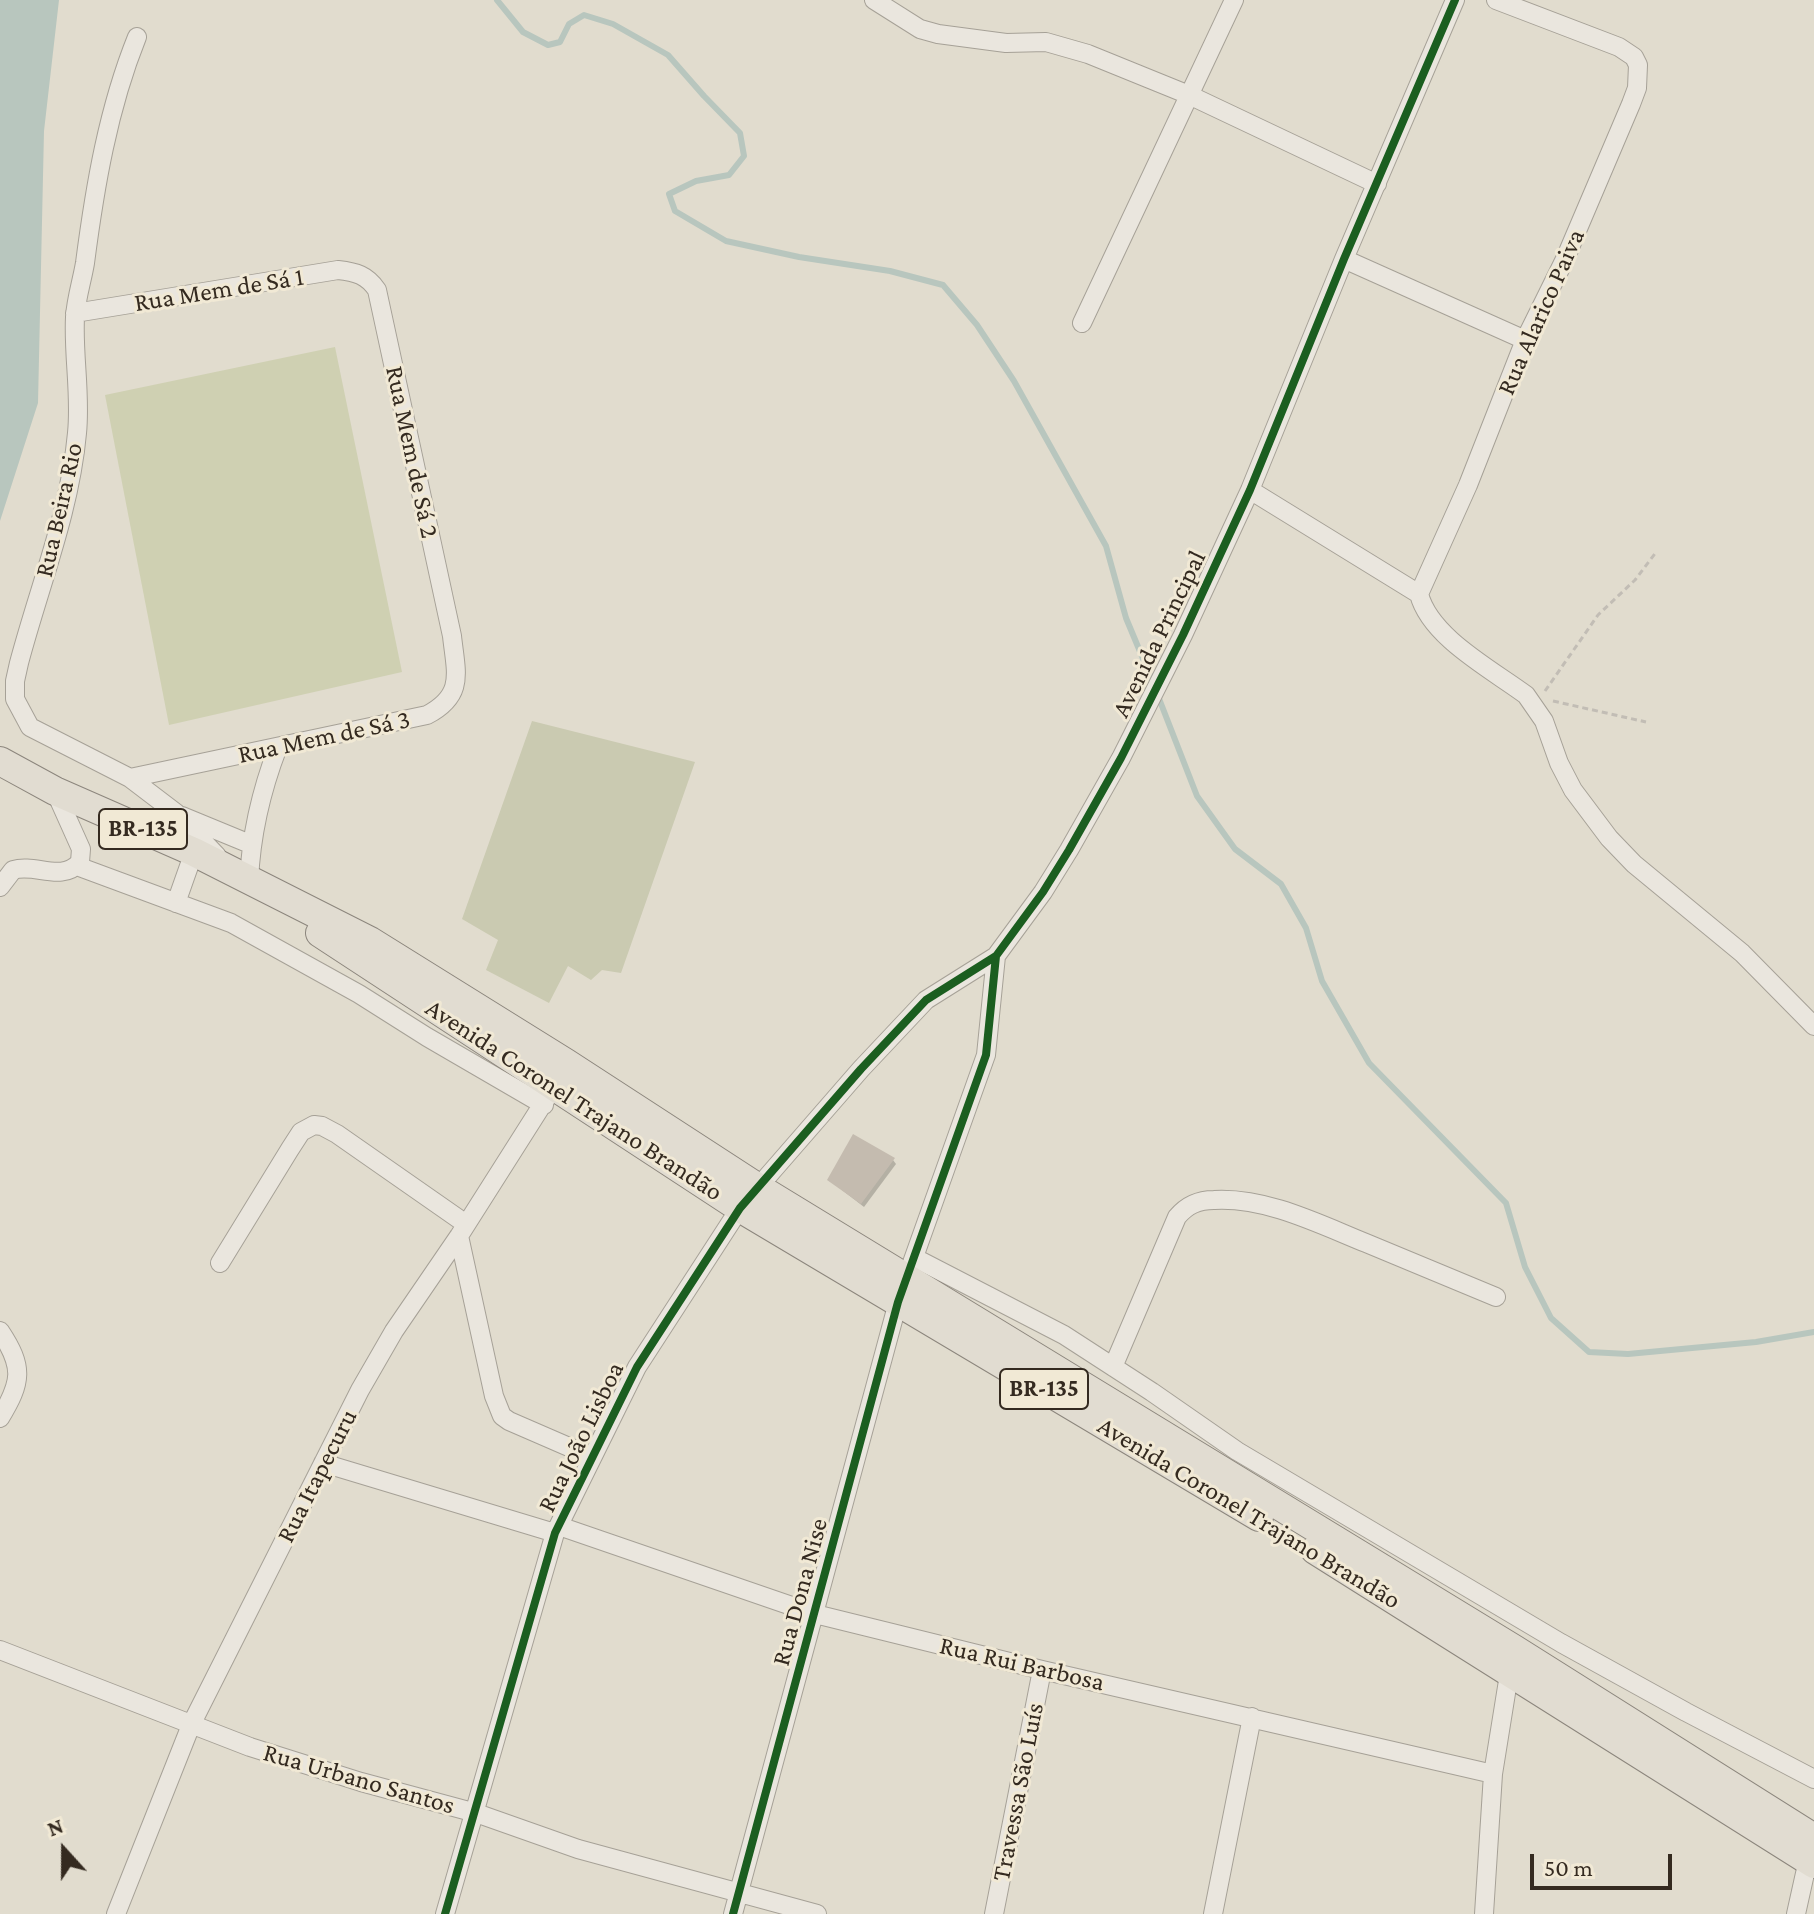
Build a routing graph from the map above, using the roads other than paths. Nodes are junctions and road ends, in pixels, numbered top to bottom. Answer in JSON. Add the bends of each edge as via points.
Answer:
{"nodes":[{"id":1,"x":874,"y":0,"type":"edge"},
{"id":2,"x":1234,"y":0,"type":"edge"},
{"id":3,"x":1455,"y":0,"type":"edge"},
{"id":4,"x":1496,"y":0,"type":"edge"},
{"id":5,"x":137,"y":37,"type":"dead end"},
{"id":6,"x":1189,"y":95,"type":"junction"},
{"id":7,"x":1377,"y":184,"type":"junction"},
{"id":8,"x":1344,"y":259,"type":"junction"},
{"id":9,"x":362,"y":274,"type":"joint"},
{"id":10,"x":75,"y":313,"type":"junction"},
{"id":11,"x":1082,"y":323,"type":"dead end"},
{"id":12,"x":1525,"y":340,"type":"junction"},
{"id":13,"x":1250,"y":490,"type":"junction"},
{"id":14,"x":1419,"y":594,"type":"junction"},
{"id":15,"x":452,"y":636,"type":"joint"},
{"id":16,"x":278,"y":747,"type":"junction"},
{"id":17,"x":0,"y":761,"type":"edge"},
{"id":18,"x":130,"y":778,"type":"junction"},
{"id":19,"x":55,"y":791,"type":"junction"},
{"id":20,"x":176,"y":813,"type":"junction"},
{"id":21,"x":250,"y":844,"type":"junction"},
{"id":22,"x":194,"y":852,"type":"junction"},
{"id":23,"x":77,"y":866,"type":"junction"},
{"id":24,"x":243,"y":878,"type":"junction"},
{"id":25,"x":0,"y":887,"type":"edge"},
{"id":26,"x":176,"y":903,"type":"junction"},
{"id":27,"x":996,"y":956,"type":"junction"},
{"id":28,"x":1814,"y":1026,"type":"edge"},
{"id":29,"x":555,"y":1085,"type":"junction"},
{"id":30,"x":749,"y":1198,"type":"junction"},
{"id":31,"x":463,"y":1230,"type":"junction"},
{"id":32,"x":220,"y":1263,"type":"dead end"},
{"id":33,"x":906,"y":1280,"type":"junction"},
{"id":34,"x":1496,"y":1297,"type":"dead end"},
{"id":35,"x":0,"y":1331,"type":"edge"},
{"id":36,"x":1113,"y":1367,"type":"junction"},
{"id":37,"x":0,"y":1418,"type":"edge"},
{"id":38,"x":592,"y":1457,"type":"junction"},
{"id":39,"x":323,"y":1463,"type":"junction"},
{"id":40,"x":557,"y":1530,"type":"junction"},
{"id":41,"x":815,"y":1614,"type":"junction"},
{"id":42,"x":0,"y":1650,"type":"edge"},
{"id":43,"x":1511,"y":1661,"type":"junction"},
{"id":44,"x":1042,"y":1670,"type":"junction"},
{"id":45,"x":1252,"y":1717,"type":"junction"},
{"id":46,"x":191,"y":1725,"type":"junction"},
{"id":47,"x":1493,"y":1774,"type":"junction"},
{"id":48,"x":1814,"y":1779,"type":"edge"},
{"id":49,"x":476,"y":1813,"type":"junction"},
{"id":50,"x":1812,"y":1854,"type":"edge"},
{"id":51,"x":739,"y":1893,"type":"junction"},
{"id":52,"x":116,"y":1914,"type":"edge"},
{"id":53,"x":445,"y":1914,"type":"edge"},
{"id":54,"x":733,"y":1914,"type":"edge"},
{"id":55,"x":817,"y":1914,"type":"edge"},
{"id":56,"x":994,"y":1914,"type":"edge"},
{"id":57,"x":1213,"y":1914,"type":"edge"},
{"id":58,"x":1484,"y":1914,"type":"edge"},
{"id":59,"x":1796,"y":1914,"type":"edge"}],
"edges":[{"from":1,"to":6,"type":"street","via":[[920,29],[976,40],[1060,44]]},
{"from":2,"to":6,"type":"street"},
{"from":3,"to":7,"type":"street","name":"Avenida Principal"},
{"from":4,"to":12,"type":"street","name":"Rua Alarico Paiva","via":[[1607,42],[1634,57],[1639,71],[1637,88],[1565,259]]},
{"from":5,"to":10,"type":"street","name":"Rua Beira Rio","via":[[104,145]]},
{"from":6,"to":7,"type":"street"},
{"from":6,"to":11,"type":"street"},
{"from":7,"to":8,"type":"street","name":"Avenida Principal"},
{"from":8,"to":12,"type":"street"},
{"from":8,"to":13,"type":"street","name":"Avenida Principal"},
{"from":9,"to":10,"type":"street","name":"Rua Mem de Sá 1","via":[[338,270]]},
{"from":9,"to":15,"type":"street","name":"Rua Mem de Sá 2","via":[[377,290]]},
{"from":10,"to":18,"type":"street","name":"Rua Beira Rio","via":[[77,435],[60,523],[19,663],[15,699],[30,727]]},
{"from":12,"to":14,"type":"street","name":"Rua Alarico Paiva"},
{"from":13,"to":14,"type":"street"},
{"from":13,"to":27,"type":"street","name":"Avenida Principal","via":[[1121,758],[1056,871]]},
{"from":14,"to":28,"type":"street","via":[[1437,628],[1526,695],[1544,721],[1573,790],[1609,838],[1742,953]]},
{"from":15,"to":16,"type":"street","name":"Rua Mem de Sá 3","via":[[456,684],[437,710]]},
{"from":16,"to":18,"type":"street","name":"Rua Mem de Sá 3"},
{"from":16,"to":21,"type":"street"},
{"from":17,"to":19,"type":"main road","name":"Avenida Coronel Trajano Brandão","number":"BR-135"},
{"from":18,"to":20,"type":"street","name":"Rua Beira Rio"},
{"from":19,"to":22,"type":"main road","name":"Avenida Coronel Trajano Brandão","number":"BR-135"},
{"from":19,"to":23,"type":"street","via":[[81,849]]},
{"from":20,"to":21,"type":"street"},
{"from":20,"to":24,"type":"street","name":"Rua Beira Rio"},
{"from":21,"to":24,"type":"street"},
{"from":22,"to":24,"type":"main road","name":"Avenida Coronel Trajano Brandão","number":"BR-135"},
{"from":22,"to":26,"type":"street"},
{"from":23,"to":25,"type":"street","via":[[63,872],[20,867]]},
{"from":23,"to":26,"type":"street"},
{"from":24,"to":29,"type":"main road","name":"Avenida Coronel Trajano Brandão","number":"BR-135","via":[[284,899],[319,932]]},
{"from":26,"to":29,"type":"street","via":[[231,923]]},
{"from":27,"to":30,"type":"street","name":"Rua João Lisboa","via":[[926,1000]]},
{"from":27,"to":33,"type":"street","name":"Avenida Principal","via":[[986,1055]]},
{"from":29,"to":30,"type":"main road","name":"Avenida Coronel Trajano Brandão","number":"BR-135"},
{"from":29,"to":31,"type":"street","name":"Rua Itapecuru"},
{"from":30,"to":33,"type":"main road","name":"Avenida Coronel Trajano Brandão","number":"BR-135"},
{"from":30,"to":38,"type":"street","name":"Rua João Lisboa","via":[[637,1367]]},
{"from":31,"to":32,"type":"street","via":[[337,1134],[314,1125],[301,1132]]},
{"from":31,"to":38,"type":"street","via":[[502,1416]]},
{"from":31,"to":39,"type":"street","name":"Rua Itapecuru","via":[[394,1331]]},
{"from":33,"to":36,"type":"street","name":"Avenida Coronel Trajano Brandão","via":[[1064,1335]]},
{"from":33,"to":41,"type":"street","name":"Rua Dona Nise"},
{"from":33,"to":43,"type":"main road","name":"Avenida Coronel Trajano Brandão","number":"BR-135","via":[[1303,1543]]},
{"from":34,"to":36,"type":"street","via":[[1299,1217],[1239,1202],[1203,1201],[1177,1217]]},
{"from":35,"to":37,"type":"street","via":[[19,1369]]},
{"from":36,"to":48,"type":"street","name":"Avenida Coronel Trajano Brandão","via":[[1237,1451],[1561,1643]]},
{"from":38,"to":40,"type":"street","name":"Rua João Lisboa"},
{"from":39,"to":40,"type":"street","name":"Rua Rui Barbosa"},
{"from":39,"to":46,"type":"street","name":"Rua Itapecuru"},
{"from":40,"to":41,"type":"street","name":"Rua Rui Barbosa"},
{"from":40,"to":49,"type":"street","name":"Rua João Lisboa"},
{"from":41,"to":44,"type":"street","name":"Rua Rui Barbosa"},
{"from":41,"to":51,"type":"street","name":"Rua Dona Nise"},
{"from":42,"to":46,"type":"street","name":"Rua Urbano Santos"},
{"from":43,"to":47,"type":"street"},
{"from":43,"to":50,"type":"main road","name":"Avenida Coronel Trajano Brandão","number":"BR-135"},
{"from":44,"to":45,"type":"street","name":"Rua Rui Barbosa"},
{"from":44,"to":56,"type":"street","name":"Travessa São Luís"},
{"from":45,"to":47,"type":"street","name":"Rua Rui Barbosa"},
{"from":45,"to":57,"type":"street"},
{"from":46,"to":49,"type":"street","name":"Rua Urbano Santos","via":[[347,1778]]},
{"from":46,"to":52,"type":"street","name":"Rua Itapecuru"},
{"from":47,"to":58,"type":"street"},
{"from":49,"to":51,"type":"street","name":"Rua Urbano Santos","via":[[578,1849]]},
{"from":49,"to":53,"type":"street","name":"Rua João Lisboa"},
{"from":50,"to":59,"type":"street"},
{"from":51,"to":54,"type":"street","name":"Rua Dona Nise"},
{"from":51,"to":55,"type":"street","name":"Rua Urbano Santos"}]}
